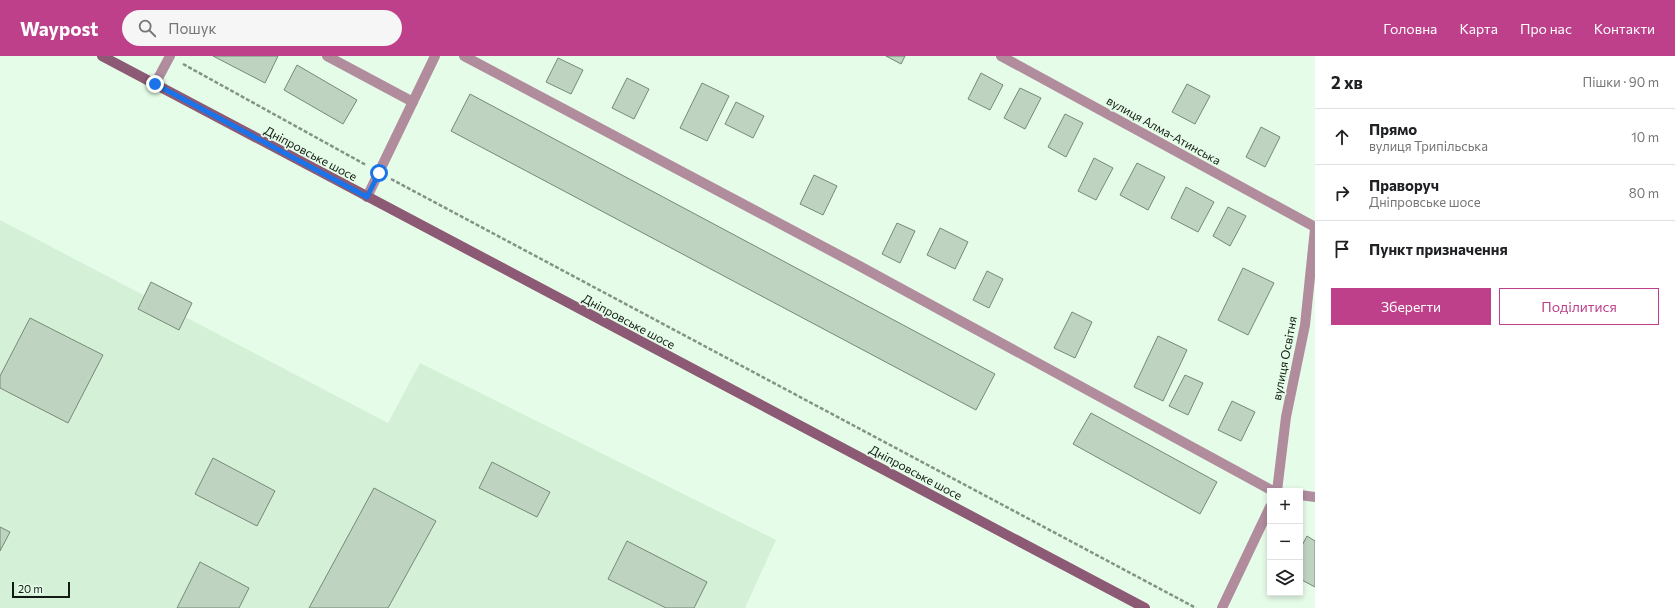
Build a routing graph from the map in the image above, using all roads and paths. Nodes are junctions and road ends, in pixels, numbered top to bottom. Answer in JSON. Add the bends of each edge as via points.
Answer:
{"nodes":[{"id":1,"x":102,"y":56,"type":"edge"},
{"id":2,"x":170,"y":56,"type":"edge"},
{"id":3,"x":327,"y":56,"type":"edge"},
{"id":4,"x":435,"y":56,"type":"edge"},
{"id":5,"x":464,"y":56,"type":"edge"},
{"id":6,"x":1001,"y":56,"type":"edge"},
{"id":7,"x":155,"y":84,"type":"junction"},
{"id":8,"x":413,"y":102,"type":"junction"},
{"id":9,"x":379,"y":173,"type":"junction"},
{"id":10,"x":367,"y":197,"type":"junction"},
{"id":11,"x":1315,"y":228,"type":"edge"},
{"id":12,"x":1267,"y":488,"type":"edge"},
{"id":13,"x":1277,"y":488,"type":"edge"},
{"id":14,"x":1303,"y":495,"type":"edge"},
{"id":15,"x":1315,"y":497,"type":"edge"},
{"id":16,"x":1267,"y":513,"type":"edge"},
{"id":17,"x":1145,"y":608,"type":"edge"},
{"id":18,"x":1196,"y":608,"type":"edge"},
{"id":19,"x":1222,"y":608,"type":"edge"}],
"edges":[{"from":1,"to":7,"type":"street","name":"Дніпровське шосе"},
{"from":2,"to":7,"type":"street"},
{"from":2,"to":9,"type":"path"},
{"from":3,"to":8,"type":"street"},
{"from":4,"to":8,"type":"street"},
{"from":5,"to":12,"type":"street","via":[[854,263]]},
{"from":6,"to":11,"type":"street","name":"вулиця Алма-Атинська"},
{"from":7,"to":10,"type":"street","name":"Дніпровське шосе"},
{"from":8,"to":9,"type":"street"},
{"from":9,"to":10,"type":"street"},
{"from":9,"to":18,"type":"path"},
{"from":10,"to":17,"type":"street","name":"Дніпровське шосе"},
{"from":11,"to":13,"type":"street","name":"вулиця Освітня","via":[[1305,325],[1286,417]]},
{"from":14,"to":15,"type":"street"},
{"from":16,"to":19,"type":"street"}]}
